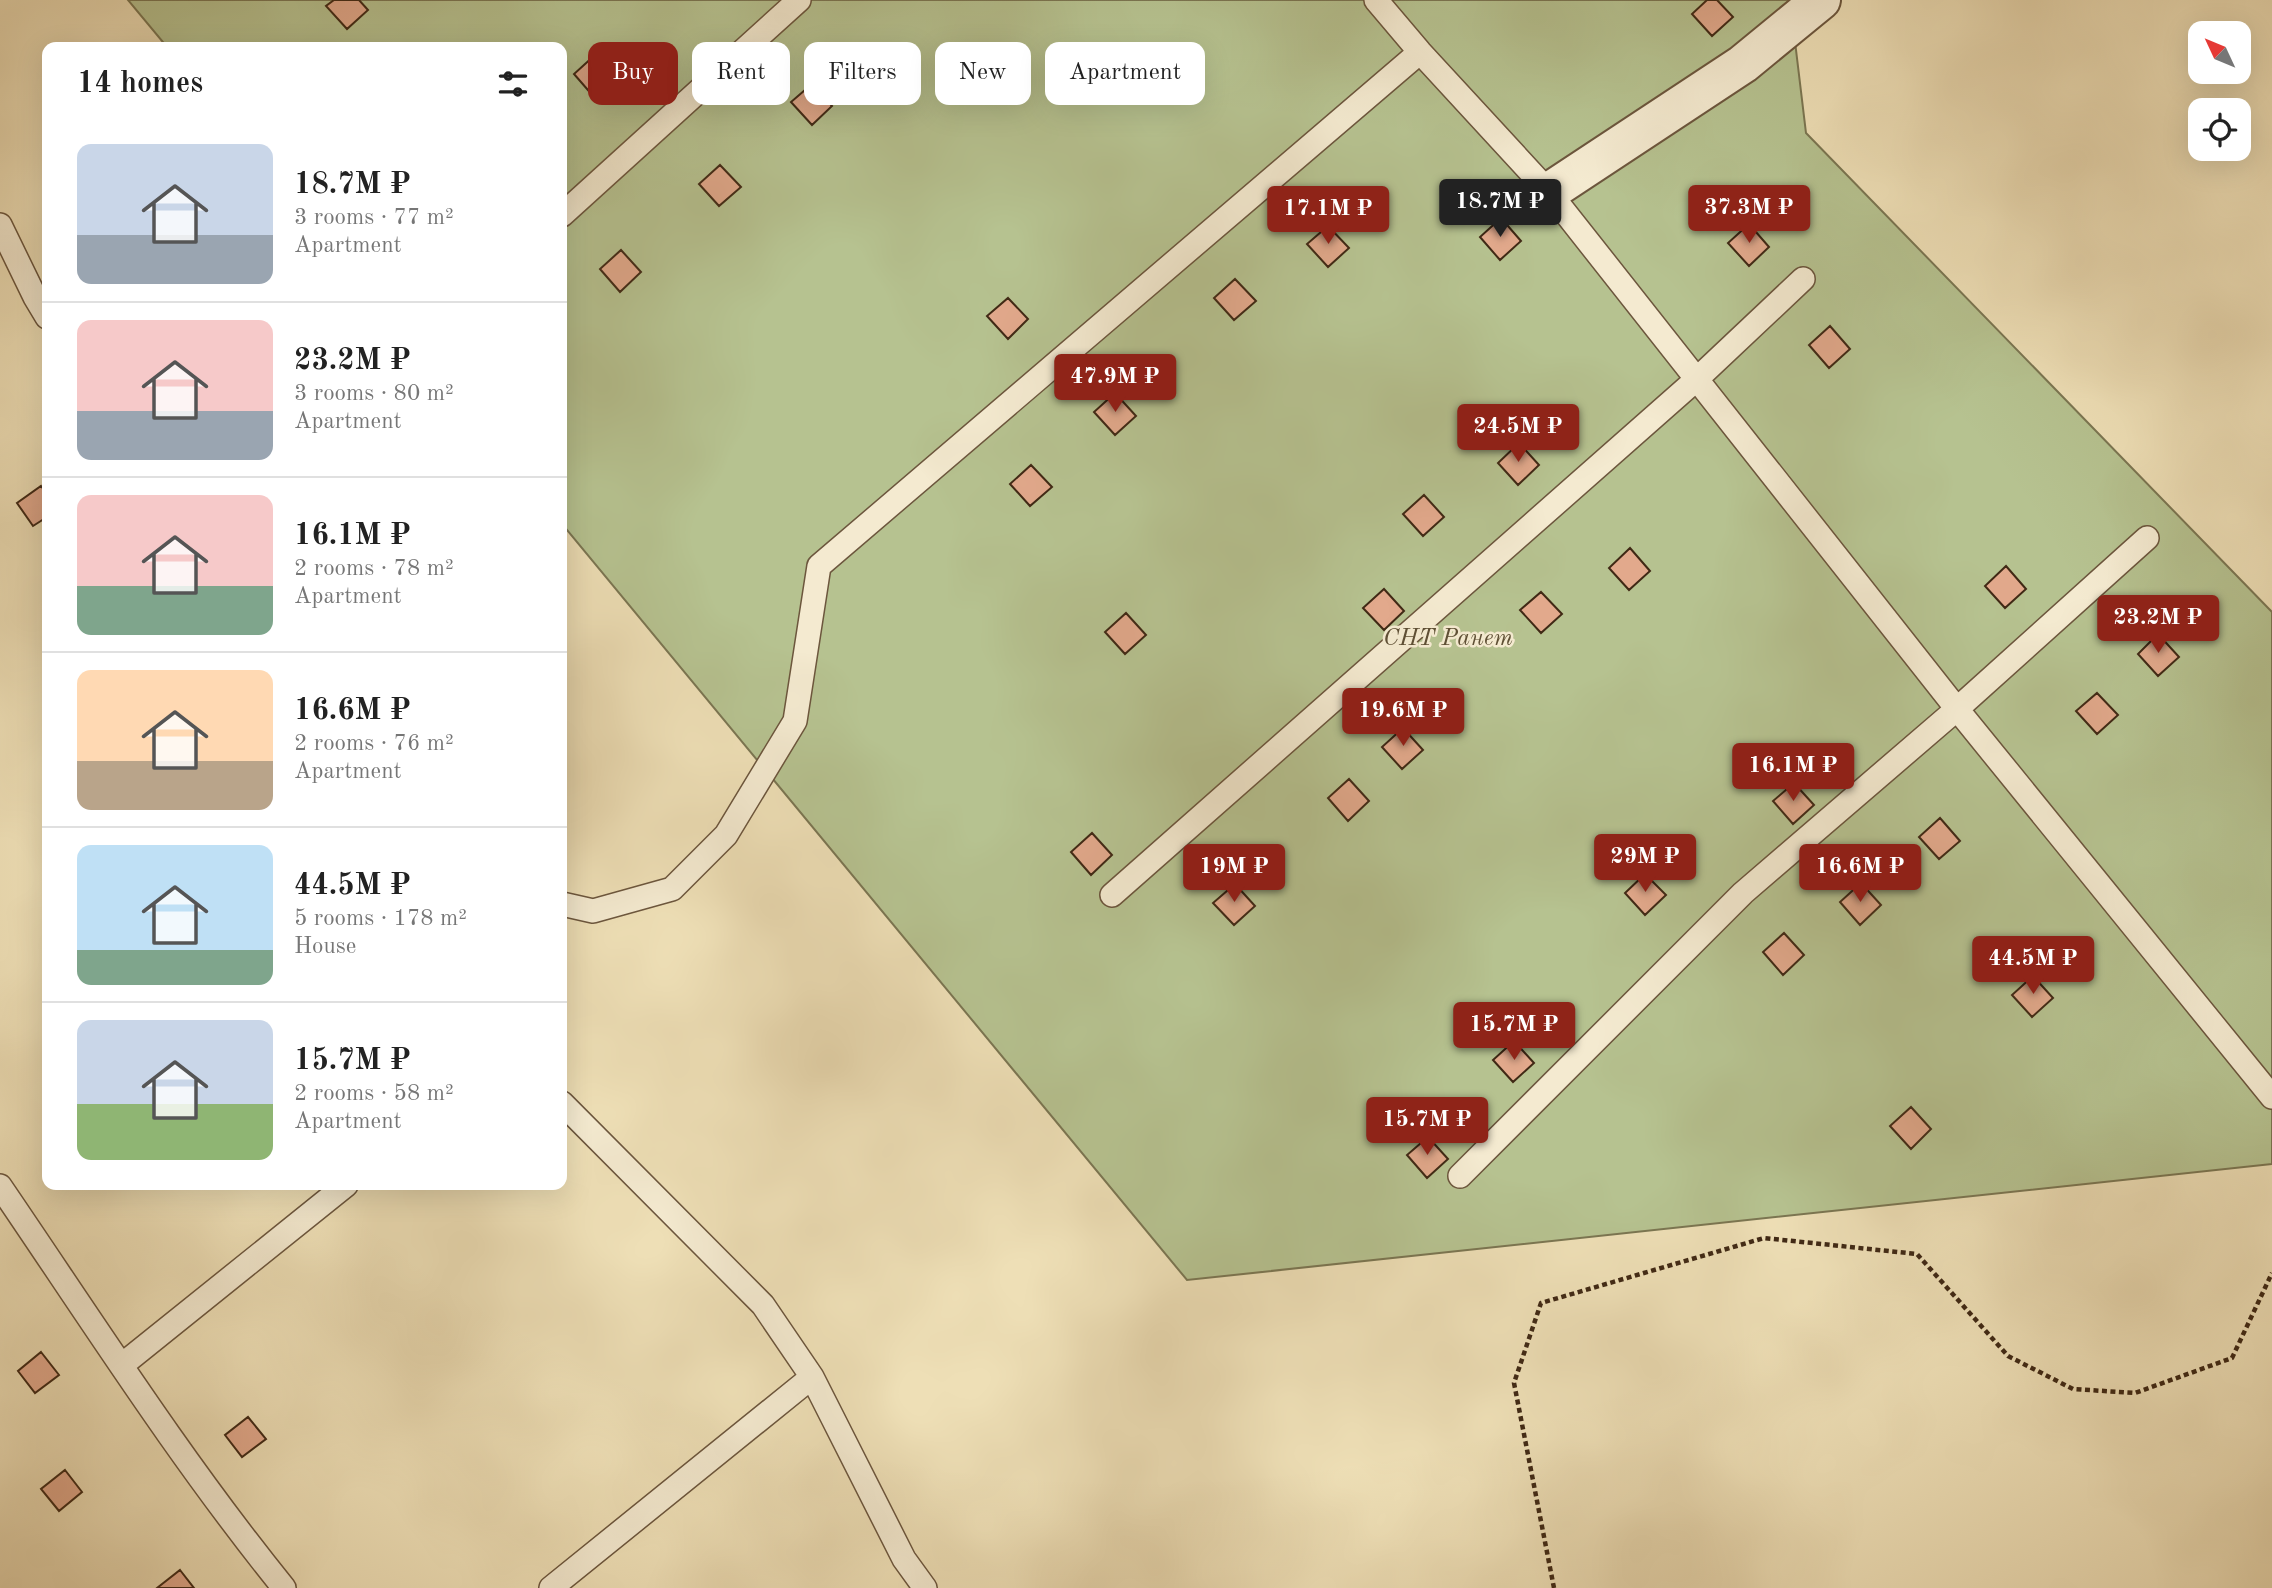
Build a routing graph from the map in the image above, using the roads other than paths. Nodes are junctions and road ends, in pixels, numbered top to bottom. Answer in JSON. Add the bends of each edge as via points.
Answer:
{"nodes":[{"id":1,"x":799,"y":0,"type":"edge"},
{"id":2,"x":1377,"y":0,"type":"edge"},
{"id":3,"x":1821,"y":0,"type":"edge"},
{"id":4,"x":1420,"y":52,"type":"junction"},
{"id":5,"x":1549,"y":192,"type":"junction"},
{"id":6,"x":567,"y":210,"type":"edge"},
{"id":7,"x":0,"y":225,"type":"edge"},
{"id":8,"x":1803,"y":279,"type":"dead end"},
{"id":9,"x":42,"y":309,"type":"edge"},
{"id":10,"x":1698,"y":378,"type":"junction"},
{"id":11,"x":2147,"y":538,"type":"dead end"},
{"id":12,"x":1957,"y":709,"type":"junction"},
{"id":13,"x":1112,"y":895,"type":"dead end"},
{"id":14,"x":567,"y":905,"type":"edge"},
{"id":15,"x":2272,"y":1097,"type":"edge"},
{"id":16,"x":567,"y":1108,"type":"edge"},
{"id":17,"x":1460,"y":1176,"type":"dead end"},
{"id":18,"x":0,"y":1186,"type":"edge"},
{"id":19,"x":340,"y":1190,"type":"edge"},
{"id":20,"x":122,"y":1365,"type":"junction"},
{"id":21,"x":812,"y":1377,"type":"junction"},
{"id":22,"x":284,"y":1588,"type":"edge"},
{"id":23,"x":551,"y":1588,"type":"edge"},
{"id":24,"x":925,"y":1588,"type":"edge"}],
"edges":[{"from":1,"to":6,"type":"lane"},
{"from":2,"to":4,"type":"lane"},
{"from":3,"to":5,"type":"street","via":[[1743,64]]},
{"from":4,"to":5,"type":"lane"},
{"from":4,"to":14,"type":"lane","via":[[820,566],[795,721],[726,835],[672,889],[593,911]]},
{"from":5,"to":10,"type":"lane"},
{"from":7,"to":9,"type":"lane"},
{"from":8,"to":10,"type":"lane"},
{"from":10,"to":12,"type":"lane"},
{"from":10,"to":13,"type":"lane"},
{"from":11,"to":12,"type":"lane"},
{"from":12,"to":15,"type":"lane"},
{"from":12,"to":17,"type":"lane","via":[[1743,893]]},
{"from":16,"to":21,"type":"lane","via":[[763,1306]]},
{"from":18,"to":20,"type":"lane"},
{"from":19,"to":20,"type":"lane"},
{"from":20,"to":22,"type":"lane"},
{"from":21,"to":23,"type":"lane"},
{"from":21,"to":24,"type":"lane","via":[[904,1559]]}]}
